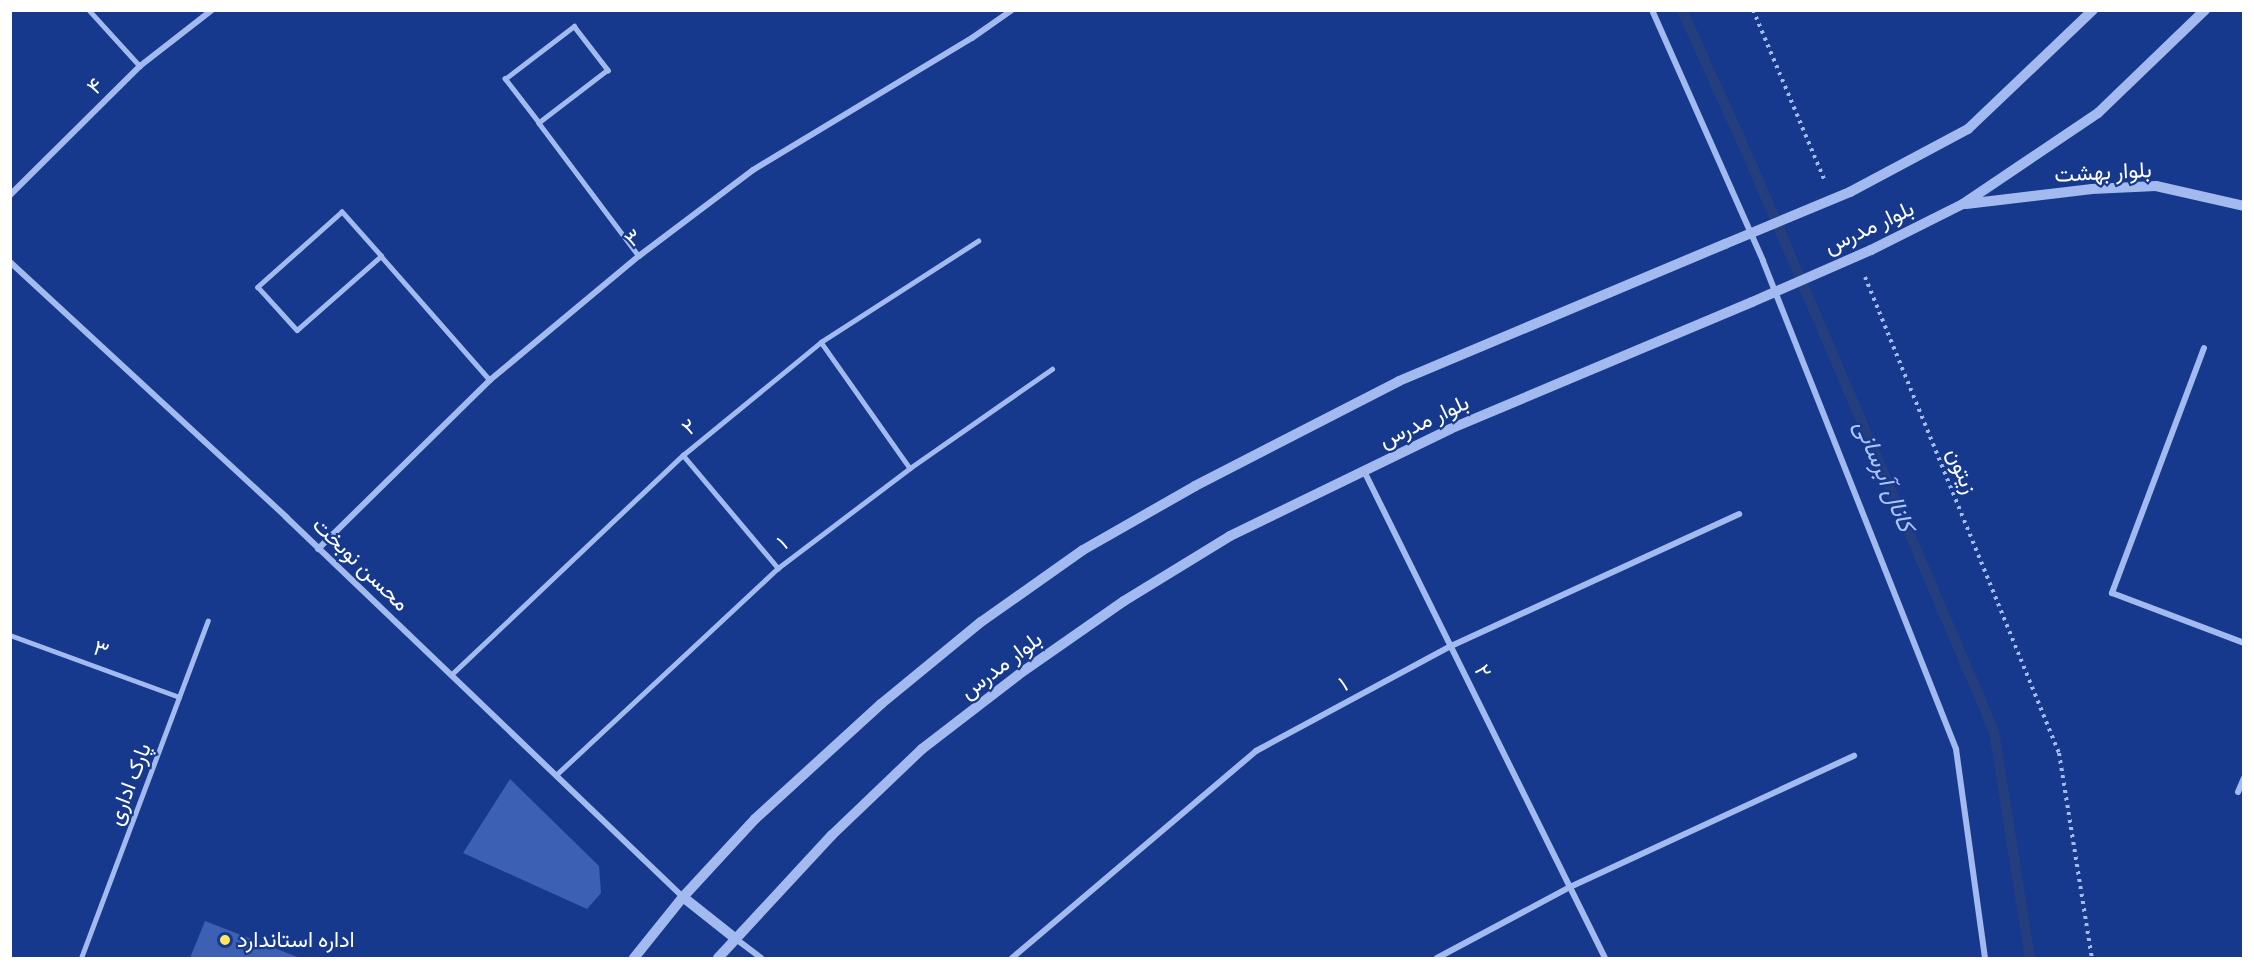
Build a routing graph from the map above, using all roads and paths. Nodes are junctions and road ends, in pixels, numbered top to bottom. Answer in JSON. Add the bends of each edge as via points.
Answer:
{"nodes":[{"id":1,"x":89,"y":10,"type":"edge"},
{"id":2,"x":212,"y":10,"type":"edge"},
{"id":3,"x":1012,"y":10,"type":"edge"},
{"id":4,"x":1652,"y":10,"type":"edge"},
{"id":5,"x":1753,"y":10,"type":"edge"},
{"id":6,"x":2093,"y":10,"type":"edge"},
{"id":7,"x":2205,"y":10,"type":"edge"},
{"id":8,"x":140,"y":66,"type":"junction"},
{"id":9,"x":538,"y":123,"type":"junction"},
{"id":10,"x":1828,"y":186,"type":"dead end"},
{"id":11,"x":10,"y":195,"type":"edge"},
{"id":12,"x":1963,"y":204,"type":"junction"},
{"id":13,"x":2244,"y":206,"type":"edge"},
{"id":14,"x":978,"y":241,"type":"dead end"},
{"id":15,"x":381,"y":256,"type":"junction"},
{"id":16,"x":639,"y":256,"type":"junction"},
{"id":17,"x":10,"y":262,"type":"edge"},
{"id":18,"x":1864,"y":274,"type":"dead end"},
{"id":19,"x":821,"y":342,"type":"junction"},
{"id":20,"x":2204,"y":348,"type":"dead end"},
{"id":21,"x":1052,"y":369,"type":"dead end"},
{"id":22,"x":490,"y":380,"type":"junction"},
{"id":23,"x":683,"y":455,"type":"junction"},
{"id":24,"x":910,"y":468,"type":"junction"},
{"id":25,"x":1364,"y":471,"type":"junction"},
{"id":26,"x":1739,"y":514,"type":"dead end"},
{"id":27,"x":318,"y":549,"type":"junction"},
{"id":28,"x":778,"y":568,"type":"junction"},
{"id":29,"x":208,"y":621,"type":"dead end"},
{"id":30,"x":10,"y":634,"type":"edge"},
{"id":31,"x":2244,"y":643,"type":"edge"},
{"id":32,"x":1451,"y":646,"type":"junction"},
{"id":33,"x":451,"y":675,"type":"junction"},
{"id":34,"x":179,"y":697,"type":"junction"},
{"id":35,"x":1854,"y":756,"type":"dead end"},
{"id":36,"x":556,"y":775,"type":"junction"},
{"id":37,"x":2244,"y":778,"type":"edge"},
{"id":38,"x":2238,"y":792,"type":"dead end"},
{"id":39,"x":1570,"y":887,"type":"junction"},
{"id":40,"x":683,"y":897,"type":"junction"},
{"id":41,"x":736,"y":939,"type":"junction"},
{"id":42,"x":81,"y":958,"type":"edge"},
{"id":43,"x":633,"y":958,"type":"edge"},
{"id":44,"x":718,"y":958,"type":"edge"},
{"id":45,"x":761,"y":958,"type":"edge"},
{"id":46,"x":1012,"y":958,"type":"edge"},
{"id":47,"x":1437,"y":958,"type":"edge"},
{"id":48,"x":1605,"y":958,"type":"edge"},
{"id":49,"x":1985,"y":958,"type":"edge"},
{"id":50,"x":2092,"y":958,"type":"edge"}],
"edges":[{"from":1,"to":8,"type":"lane"},
{"from":2,"to":8,"type":"street","name":"۴"},
{"from":3,"to":16,"type":"street","name":"۳","via":[[753,170]]},
{"from":4,"to":49,"type":"street","via":[[1763,261],[1956,749]]},
{"from":5,"to":10,"type":"path"},
{"from":6,"to":40,"type":"street","name":"بلوار مدرس","bridge":true,"via":[[1968,129],[1850,192],[1399,381],[1195,486],[1083,550],[981,622],[881,704],[755,819]]},
{"from":7,"to":12,"type":"street","name":"بلوار مدرس","via":[[2098,112]]},
{"from":8,"to":11,"type":"street","name":"۴"},
{"from":9,"to":9,"type":"lane","via":[[608,70],[574,26],[505,79]]},
{"from":9,"to":16,"type":"lane"},
{"from":12,"to":13,"type":"street","name":"بلوار بهشت","via":[[2156,186]]},
{"from":12,"to":25,"type":"street","name":"بلوار مدرس","bridge":true,"via":[[1871,250],[1450,429]]},
{"from":14,"to":19,"type":"lane","name":"۲"},
{"from":15,"to":15,"type":"lane","via":[[297,330],[258,286],[342,212]]},
{"from":15,"to":22,"type":"lane"},
{"from":16,"to":22,"type":"street","name":"۳"},
{"from":17,"to":27,"type":"street","name":"محسن نوبخت"},
{"from":18,"to":50,"type":"path","name":"زیتون","via":[[2059,753]]},
{"from":19,"to":23,"type":"lane","name":"۲"},
{"from":19,"to":24,"type":"lane"},
{"from":20,"to":31,"type":"street","via":[[2112,593]]},
{"from":21,"to":24,"type":"lane","name":"۱"},
{"from":22,"to":27,"type":"street","name":"۳"},
{"from":23,"to":28,"type":"lane"},
{"from":23,"to":33,"type":"lane","name":"۲"},
{"from":24,"to":28,"type":"lane","name":"۱"},
{"from":25,"to":32,"type":"street","name":"۲"},
{"from":25,"to":41,"type":"street","name":"بلوار مدرس","via":[[1230,536],[1124,601],[1018,675],[922,749],[832,835]]},
{"from":26,"to":32,"type":"street","name":"۱"},
{"from":27,"to":33,"type":"street","name":"محسن نوبخت"},
{"from":28,"to":36,"type":"lane","name":"۱"},
{"from":29,"to":34,"type":"lane","name":"پارک اداری"},
{"from":30,"to":34,"type":"lane","name":"۳"},
{"from":32,"to":39,"type":"street","name":"۲"},
{"from":32,"to":46,"type":"street","name":"۱","via":[[1256,751]]},
{"from":33,"to":36,"type":"street","name":"محسن نوبخت"},
{"from":34,"to":42,"type":"lane","name":"پارک اداری"},
{"from":35,"to":39,"type":"street"},
{"from":36,"to":40,"type":"street","name":"محسن نوبخت"},
{"from":37,"to":38,"type":"street"},
{"from":39,"to":47,"type":"street"},
{"from":39,"to":48,"type":"street","name":"۲"},
{"from":40,"to":41,"type":"street"},
{"from":40,"to":43,"type":"street","name":"بلوار مدرس"},
{"from":41,"to":44,"type":"street","name":"بلوار مدرس"},
{"from":41,"to":45,"type":"street"}]}
